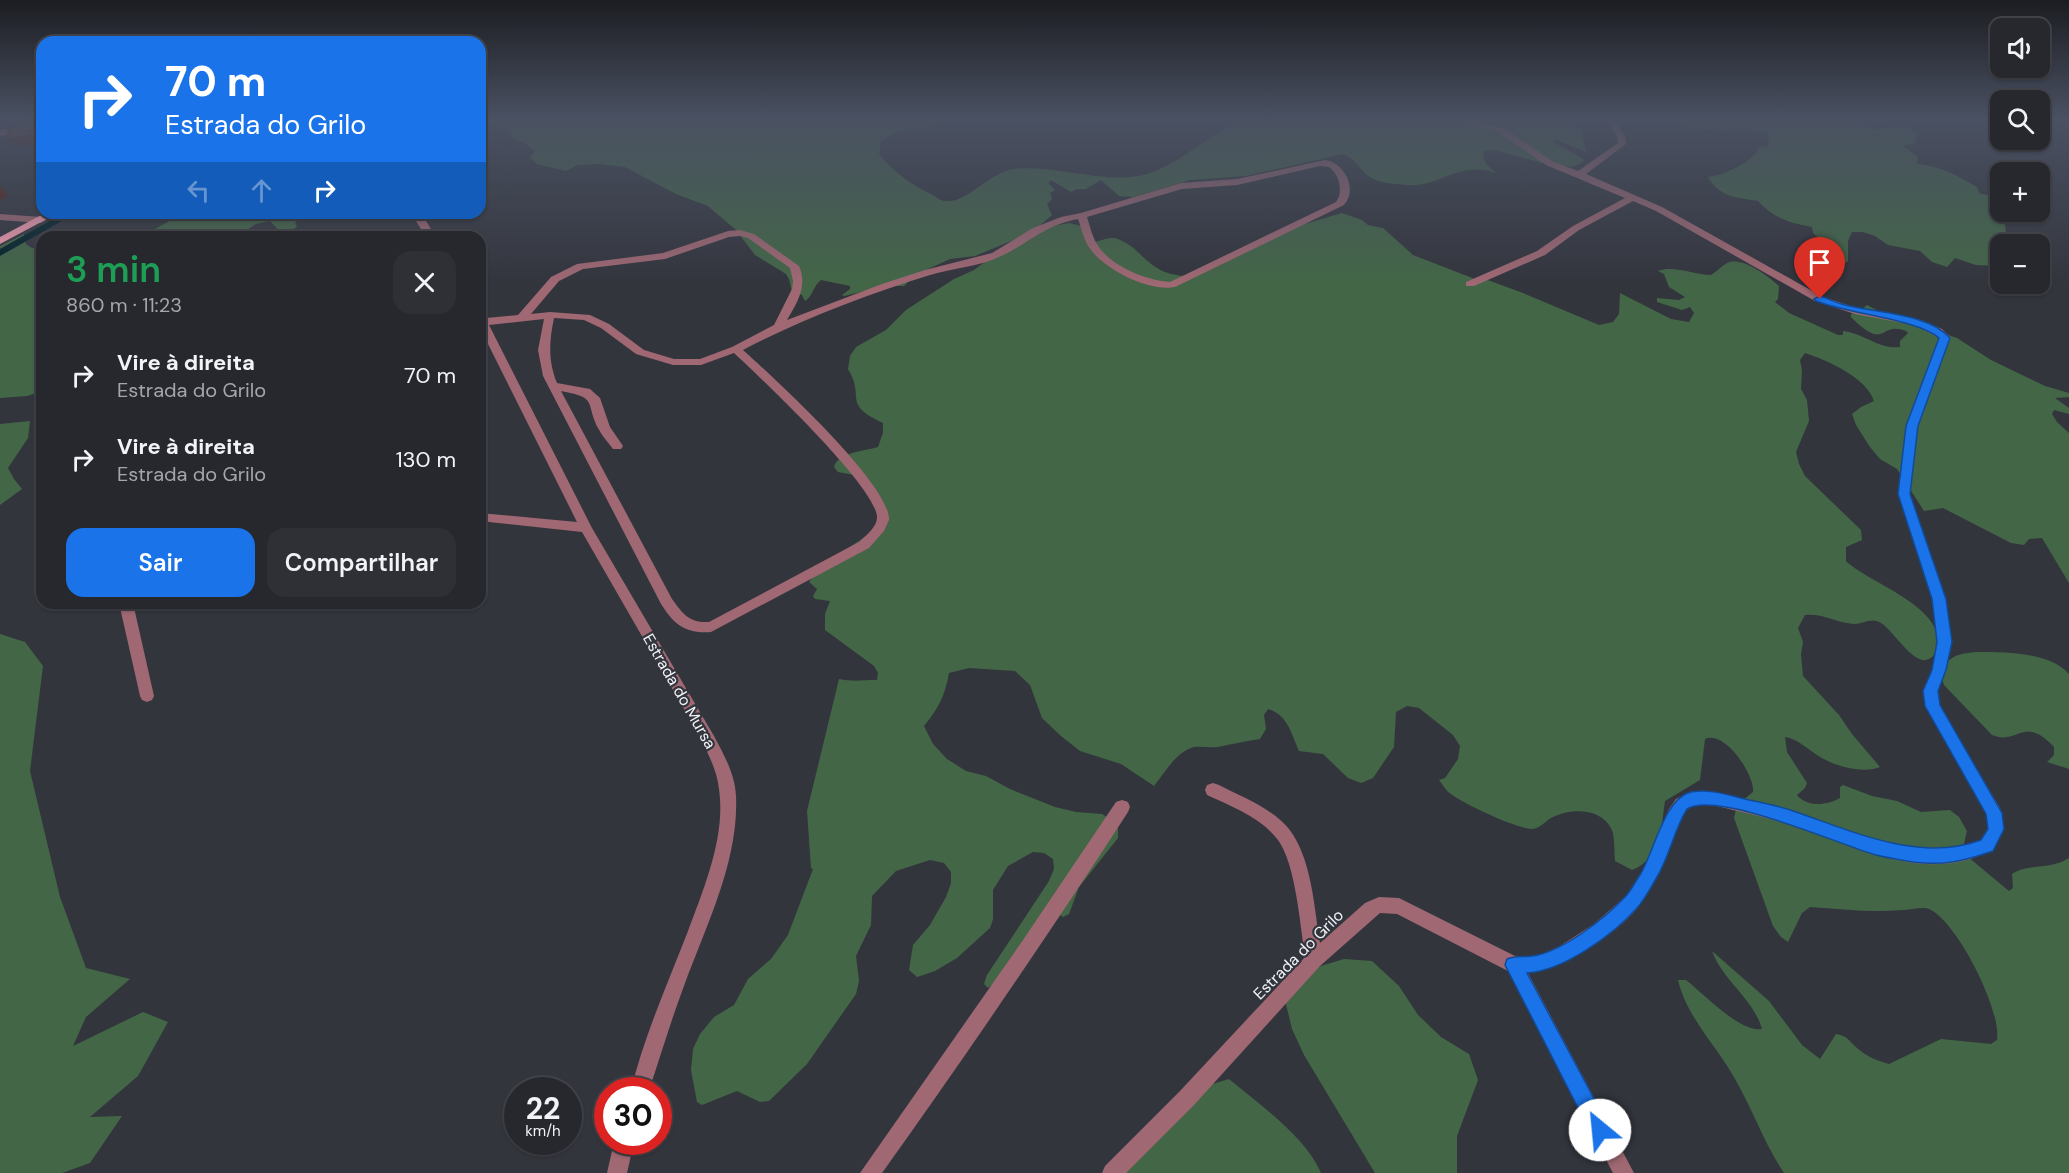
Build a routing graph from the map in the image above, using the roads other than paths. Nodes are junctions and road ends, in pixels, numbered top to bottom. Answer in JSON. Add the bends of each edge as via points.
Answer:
{"nodes":[{"id":1,"x":1268,"y":175,"type":"edge"},
{"id":2,"x":1341,"y":175,"type":"edge"},
{"id":3,"x":1581,"y":175,"type":"edge"},
{"id":4,"x":1632,"y":198,"type":"junction"},
{"id":5,"x":1082,"y":216,"type":"junction"},
{"id":6,"x":0,"y":217,"type":"edge"},
{"id":7,"x":41,"y":220,"type":"joint"},
{"id":8,"x":0,"y":241,"type":"edge"},
{"id":9,"x":1470,"y":284,"type":"dead end"},
{"id":10,"x":550,"y":315,"type":"junction"},
{"id":11,"x":523,"y":316,"type":"junction"},
{"id":12,"x":486,"y":320,"type":"edge"},
{"id":13,"x":778,"y":327,"type":"junction"},
{"id":14,"x":486,"y":330,"type":"edge"},
{"id":15,"x":736,"y":349,"type":"junction"},
{"id":16,"x":553,"y":386,"type":"junction"},
{"id":17,"x":617,"y":446,"type":"dead end"},
{"id":18,"x":486,"y":518,"type":"edge"},
{"id":19,"x":586,"y":528,"type":"junction"},
{"id":20,"x":127,"y":609,"type":"edge"},
{"id":21,"x":147,"y":696,"type":"dead end"},
{"id":22,"x":1213,"y":790,"type":"dead end"},
{"id":23,"x":1122,"y":807,"type":"dead end"},
{"id":24,"x":1314,"y":960,"type":"junction"},
{"id":25,"x":1514,"y":965,"type":"junction"},
{"id":26,"x":644,"y":1077,"type":"edge"},
{"id":27,"x":621,"y":1155,"type":"edge"},
{"id":28,"x":617,"y":1173,"type":"edge"},
{"id":29,"x":870,"y":1173,"type":"edge"},
{"id":30,"x":1112,"y":1173,"type":"edge"},
{"id":31,"x":1624,"y":1173,"type":"edge"}],
"edges":[{"from":1,"to":5,"type":"street","via":[[1237,182],[1181,186]]},
{"from":2,"to":5,"type":"street","via":[[1343,201],[1334,208],[1171,285],[1144,280],[1096,251]]},
{"from":3,"to":4,"type":"street"},
{"from":4,"to":9,"type":"street","via":[[1576,228],[1541,254]]},
{"from":4,"to":25,"type":"street","via":[[1678,219],[1820,299],[1916,323],[1935,329],[1945,338],[1912,426],[1904,494],[1939,599],[1944,642],[1930,691],[1932,706],[1994,813],[1996,829],[1987,845],[1963,854],[1913,855],[1876,847],[1790,817],[1705,798],[1690,799],[1675,814],[1652,870],[1632,902],[1566,952],[1538,964]]},
{"from":5,"to":13,"type":"street","via":[[1036,230],[996,255],[909,278]]},
{"from":6,"to":7,"type":"street"},
{"from":7,"to":8,"type":"main road"},
{"from":10,"to":11,"type":"street"},
{"from":10,"to":15,"type":"street","via":[[586,317],[640,352],[673,362],[701,362]]},
{"from":10,"to":16,"type":"street","via":[[542,350],[544,368]]},
{"from":11,"to":12,"type":"street"},
{"from":11,"to":13,"type":"street","via":[[555,279],[581,266],[665,256],[713,237],[740,233],[751,236],[794,266],[798,273],[800,283]]},
{"from":13,"to":15,"type":"street"},
{"from":14,"to":19,"type":"street","name":"Estrada do Mursa"},
{"from":15,"to":16,"type":"street","via":[[778,387],[872,490],[883,514],[880,528],[864,545],[711,627],[696,629],[682,624],[667,602]]},
{"from":16,"to":17,"type":"street","via":[[586,392],[596,401],[604,428]]},
{"from":18,"to":19,"type":"street"},
{"from":19,"to":26,"type":"street","name":"Estrada do Mursa","via":[[705,733],[718,759],[728,796],[724,841],[707,898]]},
{"from":20,"to":21,"type":"street"},
{"from":22,"to":24,"type":"street","via":[[1263,817],[1284,835],[1297,865]]},
{"from":23,"to":29,"type":"street","via":[[1043,928]]},
{"from":24,"to":25,"type":"street","name":"Estrada do Grilo","via":[[1371,909],[1388,904],[1422,916]]},
{"from":24,"to":30,"type":"street","name":"Estrada do Grilo"},
{"from":25,"to":31,"type":"street"},
{"from":27,"to":28,"type":"street"}]}
